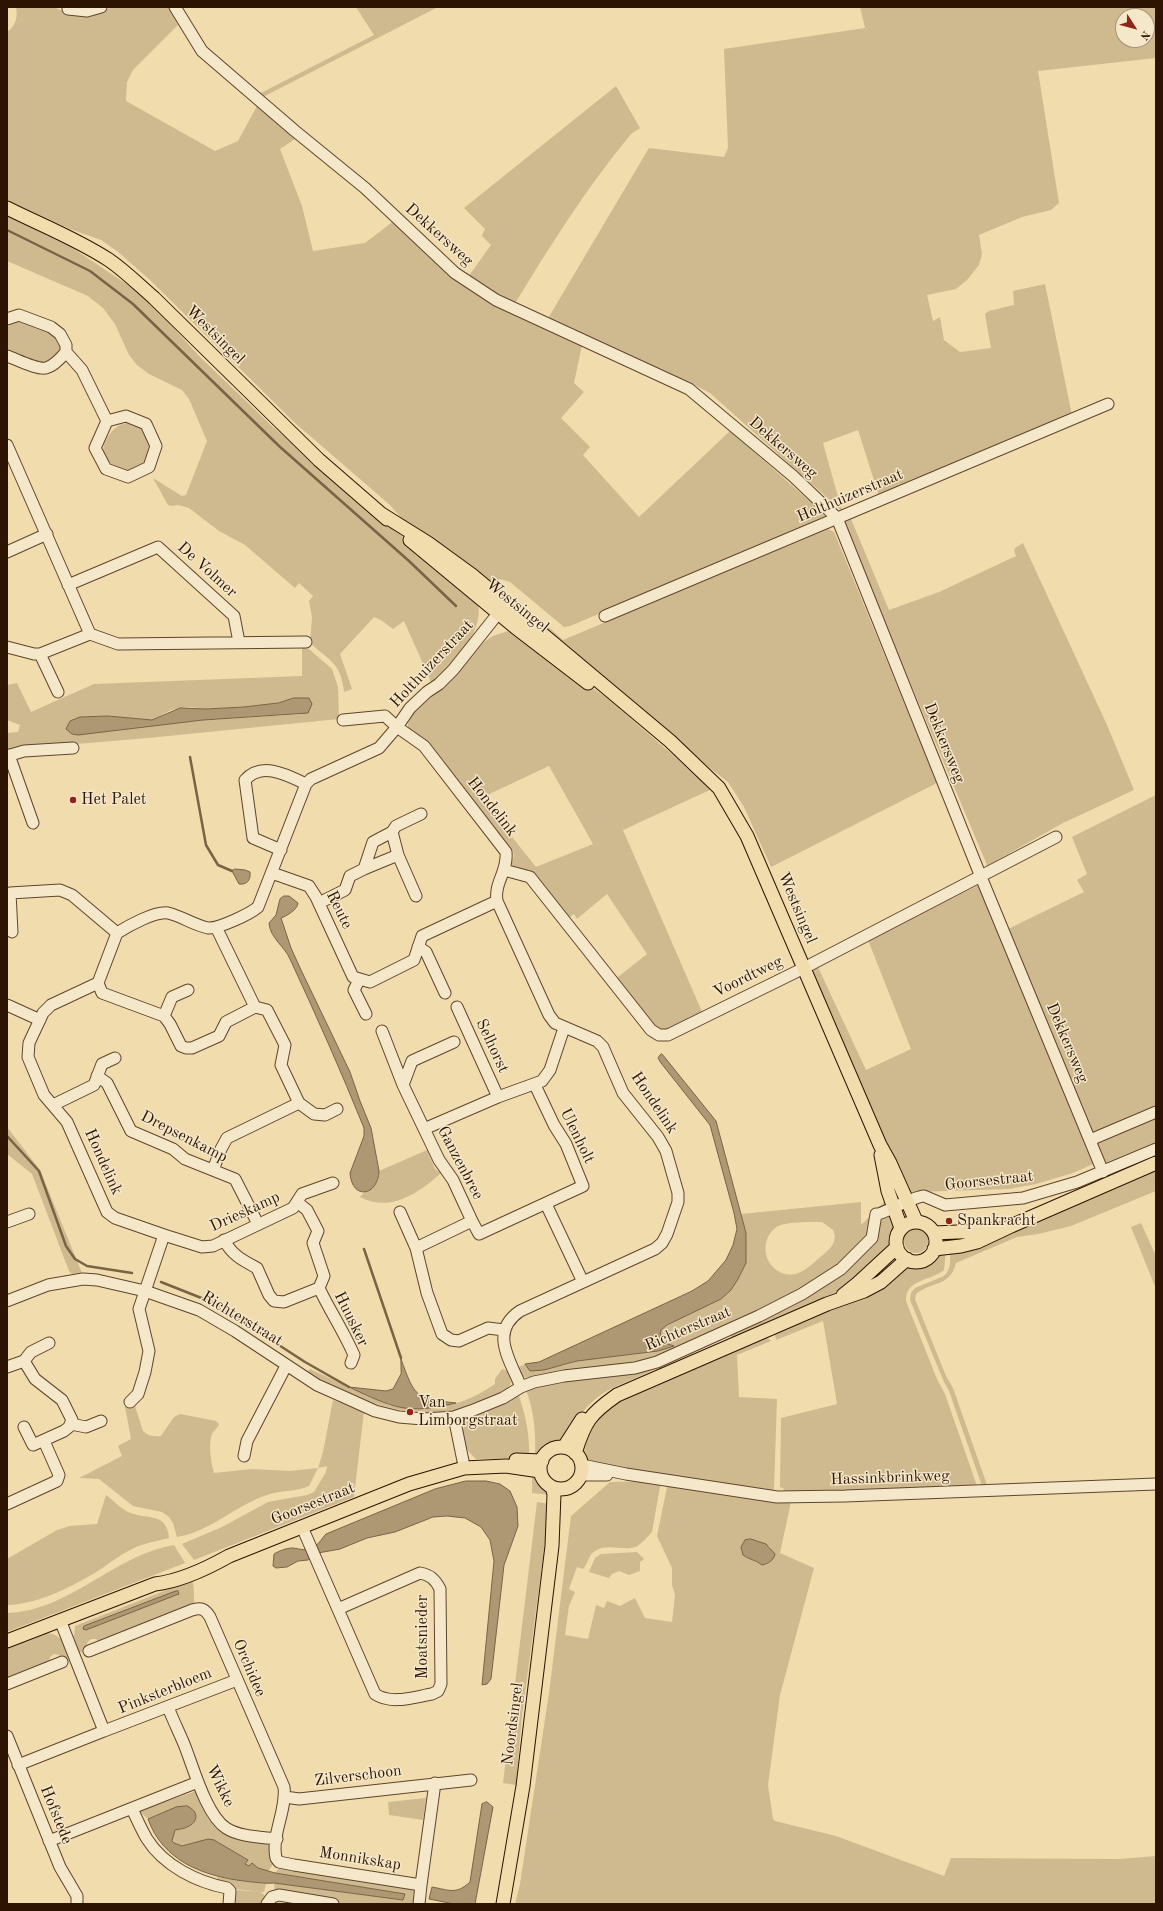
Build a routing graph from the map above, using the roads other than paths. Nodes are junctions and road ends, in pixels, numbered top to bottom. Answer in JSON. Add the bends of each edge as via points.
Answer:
{"nodes":[{"id":1,"x":101,"y":7,"type":"edge"},
{"id":2,"x":175,"y":7,"type":"edge"},
{"id":3,"x":68,"y":9,"type":"dead end"},
{"id":4,"x":7,"y":208,"type":"edge"},
{"id":5,"x":7,"y":319,"type":"edge"},
{"id":6,"x":66,"y":352,"type":"junction"},
{"id":7,"x":7,"y":356,"type":"edge"},
{"id":8,"x":1108,"y":404,"type":"dead end"},
{"id":9,"x":107,"y":421,"type":"junction"},
{"id":10,"x":7,"y":445,"type":"edge"},
{"id":11,"x":837,"y":518,"type":"junction"},
{"id":12,"x":46,"y":534,"type":"junction"},
{"id":13,"x":7,"y":552,"type":"edge"},
{"id":14,"x":68,"y":585,"type":"junction"},
{"id":15,"x":502,"y":609,"type":"junction"},
{"id":16,"x":605,"y":616,"type":"dead end"},
{"id":17,"x":90,"y":634,"type":"junction"},
{"id":18,"x":238,"y":642,"type":"junction"},
{"id":19,"x":306,"y":642,"type":"dead end"},
{"id":20,"x":7,"y":646,"type":"edge"},
{"id":21,"x":40,"y":654,"type":"junction"},
{"id":22,"x":58,"y":692,"type":"dead end"},
{"id":23,"x":343,"y":720,"type":"dead end"},
{"id":24,"x":397,"y":727,"type":"junction"},
{"id":25,"x":73,"y":748,"type":"dead end"},
{"id":26,"x":8,"y":755,"type":"edge"},
{"id":27,"x":306,"y":784,"type":"junction"},
{"id":28,"x":421,"y":814,"type":"dead end"},
{"id":29,"x":33,"y":823,"type":"dead end"},
{"id":30,"x":392,"y":832,"type":"junction"},
{"id":31,"x":1056,"y":837,"type":"dead end"},
{"id":32,"x":280,"y":850,"type":"junction"},
{"id":33,"x":398,"y":855,"type":"junction"},
{"id":34,"x":364,"y":868,"type":"junction"},
{"id":35,"x":504,"y":870,"type":"junction"},
{"id":36,"x":272,"y":873,"type":"junction"},
{"id":37,"x":981,"y":877,"type":"junction"},
{"id":38,"x":416,"y":896,"type":"dead end"},
{"id":39,"x":498,"y":901,"type":"junction"},
{"id":40,"x":319,"y":902,"type":"junction"},
{"id":41,"x":216,"y":927,"type":"junction"},
{"id":42,"x":12,"y":932,"type":"dead end"},
{"id":43,"x":117,"y":933,"type":"junction"},
{"id":44,"x":418,"y":947,"type":"junction"},
{"id":45,"x":804,"y":968,"type":"junction"},
{"id":46,"x":359,"y":980,"type":"junction"},
{"id":47,"x":98,"y":983,"type":"junction"},
{"id":48,"x":188,"y":990,"type":"dead end"},
{"id":49,"x":445,"y":993,"type":"dead end"},
{"id":50,"x":7,"y":1005,"type":"edge"},
{"id":51,"x":255,"y":1007,"type":"junction"},
{"id":52,"x":457,"y":1007,"type":"dead end"},
{"id":53,"x":366,"y":1014,"type":"dead end"},
{"id":54,"x":164,"y":1016,"type":"junction"},
{"id":55,"x":40,"y":1020,"type":"junction"},
{"id":56,"x":564,"y":1028,"type":"junction"},
{"id":57,"x":382,"y":1031,"type":"dead end"},
{"id":58,"x":454,"y":1042,"type":"dead end"},
{"id":59,"x":114,"y":1058,"type":"dead end"},
{"id":60,"x":97,"y":1076,"type":"junction"},
{"id":61,"x":403,"y":1085,"type":"junction"},
{"id":62,"x":534,"y":1085,"type":"junction"},
{"id":63,"x":498,"y":1097,"type":"junction"},
{"id":64,"x":299,"y":1103,"type":"junction"},
{"id":65,"x":53,"y":1105,"type":"junction"},
{"id":66,"x":337,"y":1109,"type":"dead end"},
{"id":67,"x":1156,"y":1112,"type":"edge"},
{"id":68,"x":424,"y":1129,"type":"junction"},
{"id":69,"x":1090,"y":1140,"type":"junction"},
{"id":70,"x":880,"y":1145,"type":"junction"},
{"id":71,"x":1156,"y":1149,"type":"edge"},
{"id":72,"x":1156,"y":1163,"type":"edge"},
{"id":73,"x":213,"y":1170,"type":"junction"},
{"id":74,"x":1103,"y":1172,"type":"junction"},
{"id":75,"x":333,"y":1183,"type":"dead end"},
{"id":76,"x":907,"y":1201,"type":"junction"},
{"id":77,"x":297,"y":1202,"type":"junction"},
{"id":78,"x":546,"y":1204,"type":"junction"},
{"id":79,"x":894,"y":1206,"type":"junction"},
{"id":80,"x":400,"y":1212,"type":"dead end"},
{"id":81,"x":30,"y":1214,"type":"dead end"},
{"id":82,"x":916,"y":1221,"type":"junction"},
{"id":83,"x":7,"y":1222,"type":"edge"},
{"id":84,"x":472,"y":1222,"type":"junction"},
{"id":85,"x":258,"y":1224,"type":"junction"},
{"id":86,"x":1011,"y":1226,"type":"junction"},
{"id":87,"x":901,"y":1228,"type":"junction"},
{"id":88,"x":934,"y":1233,"type":"junction"},
{"id":89,"x":164,"y":1235,"type":"junction"},
{"id":90,"x":224,"y":1240,"type":"junction"},
{"id":91,"x":897,"y":1246,"type":"junction"},
{"id":92,"x":416,"y":1248,"type":"junction"},
{"id":93,"x":934,"y":1249,"type":"junction"},
{"id":94,"x":907,"y":1259,"type":"junction"},
{"id":95,"x":583,"y":1282,"type":"junction"},
{"id":96,"x":319,"y":1288,"type":"junction"},
{"id":97,"x":145,"y":1291,"type":"junction"},
{"id":98,"x":7,"y":1301,"type":"edge"},
{"id":99,"x":827,"y":1304,"type":"junction"},
{"id":100,"x":504,"y":1330,"type":"junction"},
{"id":101,"x":49,"y":1343,"type":"dead end"},
{"id":102,"x":24,"y":1361,"type":"junction"},
{"id":103,"x":351,"y":1363,"type":"dead end"},
{"id":104,"x":286,"y":1366,"type":"junction"},
{"id":105,"x":7,"y":1367,"type":"edge"},
{"id":106,"x":521,"y":1387,"type":"junction"},
{"id":107,"x":130,"y":1402,"type":"dead end"},
{"id":108,"x":454,"y":1417,"type":"junction"},
{"id":109,"x":101,"y":1421,"type":"dead end"},
{"id":110,"x":71,"y":1424,"type":"junction"},
{"id":111,"x":24,"y":1427,"type":"dead end"},
{"id":112,"x":44,"y":1441,"type":"junction"},
{"id":113,"x":570,"y":1450,"type":"junction"},
{"id":114,"x":244,"y":1456,"type":"dead end"},
{"id":115,"x":463,"y":1464,"type":"junction"},
{"id":116,"x":541,"y":1466,"type":"junction"},
{"id":117,"x":581,"y":1470,"type":"junction"},
{"id":118,"x":1156,"y":1484,"type":"edge"},
{"id":119,"x":558,"y":1488,"type":"junction"},
{"id":120,"x":7,"y":1504,"type":"edge"},
{"id":121,"x":305,"y":1533,"type":"junction"},
{"id":122,"x":338,"y":1608,"type":"junction"},
{"id":123,"x":60,"y":1620,"type":"junction"},
{"id":124,"x":7,"y":1641,"type":"edge"},
{"id":125,"x":89,"y":1651,"type":"dead end"},
{"id":126,"x":62,"y":1662,"type":"dead end"},
{"id":127,"x":237,"y":1680,"type":"junction"},
{"id":128,"x":7,"y":1684,"type":"edge"},
{"id":129,"x":168,"y":1707,"type":"junction"},
{"id":130,"x":104,"y":1731,"type":"junction"},
{"id":131,"x":7,"y":1736,"type":"edge"},
{"id":132,"x":18,"y":1765,"type":"junction"},
{"id":133,"x":471,"y":1780,"type":"dead end"},
{"id":134,"x":198,"y":1782,"type":"junction"},
{"id":135,"x":435,"y":1783,"type":"junction"},
{"id":136,"x":285,"y":1797,"type":"junction"},
{"id":137,"x":132,"y":1808,"type":"junction"},
{"id":138,"x":277,"y":1839,"type":"junction"},
{"id":139,"x":49,"y":1841,"type":"junction"},
{"id":140,"x":276,"y":1858,"type":"joint"},
{"id":141,"x":421,"y":1885,"type":"junction"},
{"id":142,"x":270,"y":1901,"type":"edge"},
{"id":143,"x":77,"y":1904,"type":"edge"},
{"id":144,"x":229,"y":1904,"type":"edge"},
{"id":145,"x":333,"y":1904,"type":"edge"},
{"id":146,"x":419,"y":1904,"type":"edge"},
{"id":147,"x":503,"y":1904,"type":"edge"}],
"edges":[{"from":1,"to":3,"type":"street","via":[[87,11]]},
{"from":2,"to":11,"type":"street","name":"Dekkersweg","via":[[202,51],[365,188],[455,273],[502,303],[689,389],[793,476]]},
{"from":4,"to":15,"type":"main road","name":"Westsingel","via":[[78,243],[127,274],[319,460],[380,513]]},
{"from":5,"to":6,"type":"street","via":[[19,315],[51,327],[60,334],[66,345]]},
{"from":6,"to":7,"type":"street","via":[[46,368],[39,368]]},
{"from":6,"to":9,"type":"street","via":[[82,370]]},
{"from":8,"to":11,"type":"street","name":"Holthuizerstraat"},
{"from":9,"to":9,"type":"street","via":[[95,448],[106,469],[128,477],[149,467],[156,446],[146,424],[126,416]]},
{"from":10,"to":12,"type":"street"},
{"from":11,"to":16,"type":"street","name":"Holthuizerstraat"},
{"from":11,"to":37,"type":"street","name":"Dekkersweg"},
{"from":12,"to":13,"type":"street"},
{"from":12,"to":14,"type":"street"},
{"from":14,"to":17,"type":"street"},
{"from":14,"to":18,"type":"street","name":"De Volmer","via":[[158,547],[234,616]]},
{"from":15,"to":24,"type":"street","name":"Holthuizerstraat","via":[[453,670],[410,708]]},
{"from":15,"to":45,"type":"main road","name":"Westsingel","via":[[568,669],[639,715],[719,788],[747,836]]},
{"from":17,"to":18,"type":"street","via":[[118,644]]},
{"from":17,"to":21,"type":"street"},
{"from":18,"to":19,"type":"street"},
{"from":20,"to":21,"type":"street"},
{"from":21,"to":22,"type":"street"},
{"from":23,"to":24,"type":"street","name":"Hondelink","via":[[385,716]]},
{"from":24,"to":27,"type":"street","via":[[379,748],[311,779]]},
{"from":24,"to":35,"type":"street","name":"Hondelink","via":[[424,746],[506,852]]},
{"from":25,"to":26,"type":"street","via":[[24,751]]},
{"from":26,"to":29,"type":"street"},
{"from":27,"to":32,"type":"street"},
{"from":27,"to":32,"type":"street","via":[[276,770],[250,774],[245,780],[253,838]]},
{"from":28,"to":30,"type":"street","via":[[396,826]]},
{"from":30,"to":33,"type":"street"},
{"from":30,"to":34,"type":"street","via":[[373,842]]},
{"from":31,"to":37,"type":"street","name":"Voordtweg"},
{"from":32,"to":36,"type":"street"},
{"from":33,"to":34,"type":"street"},
{"from":33,"to":38,"type":"street"},
{"from":34,"to":40,"type":"street","via":[[350,876],[346,890]]},
{"from":35,"to":39,"type":"street","name":"Hondelink","via":[[496,892]]},
{"from":35,"to":45,"type":"street","name":"Voordtweg","via":[[530,877],[626,1000],[651,1030],[659,1035],[668,1035]]},
{"from":36,"to":40,"type":"street","name":"Reute","via":[[308,886]]},
{"from":36,"to":41,"type":"street","via":[[258,907],[253,912]]},
{"from":37,"to":45,"type":"street","name":"Voordtweg"},
{"from":37,"to":69,"type":"street","name":"Dekkersweg"},
{"from":39,"to":44,"type":"street","via":[[422,936]]},
{"from":39,"to":56,"type":"street","name":"Hondelink","via":[[550,1014],[555,1023]]},
{"from":40,"to":46,"type":"street","name":"Reute","via":[[353,977]]},
{"from":41,"to":43,"type":"street","via":[[209,928],[167,913],[158,914]]},
{"from":41,"to":51,"type":"street"},
{"from":42,"to":43,"type":"street","via":[[10,893],[60,890],[72,895]]},
{"from":43,"to":47,"type":"street"},
{"from":44,"to":46,"type":"street","via":[[414,960],[370,982]]},
{"from":44,"to":49,"type":"street","via":[[426,952]]},
{"from":45,"to":70,"type":"main road","name":"Westsingel"},
{"from":46,"to":53,"type":"street","via":[[354,990]]},
{"from":47,"to":54,"type":"street","via":[[102,993]]},
{"from":47,"to":55,"type":"street","name":"Hondelink","via":[[51,1005]]},
{"from":48,"to":54,"type":"street","via":[[172,997]]},
{"from":50,"to":55,"type":"street"},
{"from":51,"to":54,"type":"street","via":[[226,1022],[219,1036],[192,1048],[181,1046]]},
{"from":51,"to":64,"type":"street","via":[[268,1010],[285,1045],[281,1065]]},
{"from":52,"to":63,"type":"street","name":"Selhorst"},
{"from":55,"to":65,"type":"street","name":"Hondelink","via":[[29,1043],[28,1057],[44,1095]]},
{"from":56,"to":62,"type":"street","name":"Selhorst","via":[[550,1070],[542,1081]]},
{"from":56,"to":95,"type":"street","name":"Hondelink","via":[[597,1041],[603,1047],[623,1093],[666,1151],[678,1193],[678,1202],[662,1243],[655,1249]]},
{"from":57,"to":61,"type":"street","name":"Ganzenbree"},
{"from":58,"to":61,"type":"street","via":[[412,1061]]},
{"from":59,"to":60,"type":"street","via":[[102,1064]]},
{"from":60,"to":65,"type":"street","via":[[94,1085]]},
{"from":60,"to":73,"type":"street","name":"Drepsenkamp","via":[[107,1083],[131,1131],[173,1149],[185,1159]]},
{"from":61,"to":68,"type":"street","name":"Ganzenbree"},
{"from":62,"to":63,"type":"street","name":"Selhorst"},
{"from":62,"to":78,"type":"street","name":"Ulenholt","via":[[566,1144],[583,1186]]},
{"from":63,"to":68,"type":"street","name":"Selhorst"},
{"from":64,"to":66,"type":"street","via":[[314,1114],[325,1115]]},
{"from":64,"to":73,"type":"street","via":[[227,1138]]},
{"from":65,"to":89,"type":"street","name":"Hondelink","via":[[67,1122],[107,1212],[115,1218]]},
{"from":67,"to":69,"type":"street"},
{"from":68,"to":84,"type":"street","name":"Ganzenbree","via":[[439,1160],[453,1180]]},
{"from":69,"to":74,"type":"street","name":"Dekkersweg"},
{"from":70,"to":76,"type":"main road","name":"Westsingel"},
{"from":70,"to":79,"type":"main road","name":"Westsingel","via":[[888,1191]]},
{"from":71,"to":74,"type":"street","name":"Goorsestraat"},
{"from":72,"to":86,"type":"main road"},
{"from":73,"to":85,"type":"street","name":"Drepsenkamp","via":[[235,1180]]},
{"from":74,"to":76,"type":"street","name":"Goorsestraat","via":[[1023,1198],[945,1205],[924,1196]]},
{"from":75,"to":77,"type":"street","name":"Drieskamp","via":[[302,1194]]},
{"from":76,"to":79,"type":"street","name":"Goorsestraat"},
{"from":76,"to":82,"type":"main road","name":"Westsingel"},
{"from":77,"to":85,"type":"street","name":"Drieskamp","via":[[293,1208]]},
{"from":77,"to":96,"type":"street","name":"Huusker","via":[[307,1210],[318,1231],[313,1243],[324,1276]]},
{"from":78,"to":84,"type":"street","name":"Ulenholt","via":[[479,1234]]},
{"from":78,"to":95,"type":"street"},
{"from":79,"to":87,"type":"main road","name":"Westsingel"},
{"from":79,"to":106,"type":"street","name":"Richterstraat","via":[[876,1214],[872,1238],[841,1269],[802,1294],[759,1316],[667,1359],[648,1365],[550,1378]]},
{"from":80,"to":92,"type":"street"},
{"from":81,"to":83,"type":"street"},
{"from":82,"to":87,"type":"main road"},
{"from":82,"to":88,"type":"main road","via":[[927,1225]]},
{"from":84,"to":92,"type":"street","name":"Ganzenbree"},
{"from":85,"to":90,"type":"street","name":"Drieskamp"},
{"from":86,"to":88,"type":"main road","via":[[990,1231]]},
{"from":86,"to":93,"type":"main road","via":[[972,1244]]},
{"from":87,"to":91,"type":"main road","via":[[896,1240]]},
{"from":88,"to":93,"type":"main road"},
{"from":89,"to":90,"type":"street","name":"Drieskamp","via":[[202,1247],[213,1246]]},
{"from":89,"to":97,"type":"street"},
{"from":90,"to":96,"type":"street","name":"Huusker","via":[[229,1250],[257,1268],[274,1301],[284,1302]]},
{"from":91,"to":94,"type":"main road","via":[[900,1254]]},
{"from":91,"to":99,"type":"main road","via":[[858,1283]]},
{"from":92,"to":100,"type":"street","via":[[427,1293],[442,1334],[450,1340],[459,1341],[488,1328]]},
{"from":93,"to":94,"type":"main road","via":[[929,1257],[921,1261]]},
{"from":94,"to":99,"type":"main road","via":[[873,1287]]},
{"from":95,"to":100,"type":"street","name":"Hondelink","via":[[520,1311],[511,1317]]},
{"from":96,"to":103,"type":"street","name":"Huusker","via":[[354,1355]]},
{"from":97,"to":98,"type":"street","name":"Richterstraat","via":[[84,1279],[48,1285]]},
{"from":97,"to":104,"type":"street","name":"Richterstraat","via":[[199,1310]]},
{"from":97,"to":107,"type":"street","via":[[139,1309],[149,1351],[138,1394]]},
{"from":99,"to":113,"type":"main road","via":[[617,1395],[594,1412]]},
{"from":100,"to":106,"type":"street","via":[[504,1345]]},
{"from":101,"to":102,"type":"street","via":[[31,1352]]},
{"from":102,"to":105,"type":"street"},
{"from":102,"to":110,"type":"street","via":[[35,1379],[62,1400],[71,1415]]},
{"from":104,"to":108,"type":"street","name":"Richterstraat","via":[[317,1385],[375,1411],[412,1418]]},
{"from":104,"to":114,"type":"street","via":[[247,1441]]},
{"from":106,"to":108,"type":"street","name":"Richterstraat","via":[[503,1398]]},
{"from":108,"to":115,"type":"street"},
{"from":109,"to":110,"type":"street","via":[[86,1427]]},
{"from":110,"to":112,"type":"street","via":[[64,1431]]},
{"from":111,"to":112,"type":"street","via":[[33,1445]]},
{"from":112,"to":120,"type":"street","via":[[59,1478]]},
{"from":113,"to":116,"type":"main road","via":[[551,1450]]},
{"from":113,"to":117,"type":"main road"},
{"from":115,"to":116,"type":"main road","name":"Goorsestraat"},
{"from":115,"to":121,"type":"main road","name":"Goorsestraat","via":[[409,1484]]},
{"from":116,"to":119,"type":"main road","via":[[546,1482]]},
{"from":117,"to":118,"type":"street","name":"Hassinkbrinkweg","via":[[626,1474],[777,1497]]},
{"from":117,"to":119,"type":"main road","via":[[573,1485]]},
{"from":119,"to":147,"type":"main road","name":"Noordsingel","via":[[554,1494],[552,1546],[523,1786]]},
{"from":121,"to":122,"type":"street","name":"Moatsnieder"},
{"from":121,"to":123,"type":"main road","name":"Goorsestraat","via":[[196,1564],[171,1573],[155,1584]]},
{"from":122,"to":122,"type":"street","name":"Moatsnieder","via":[[375,1694],[390,1700],[438,1691],[441,1684],[440,1589],[433,1578],[420,1573]]},
{"from":123,"to":124,"type":"main road","name":"Goorsestraat"},
{"from":123,"to":130,"type":"street","name":"Pinksterbloem"},
{"from":125,"to":127,"type":"street","name":"Orchidee","via":[[198,1607],[204,1609],[210,1617]]},
{"from":126,"to":128,"type":"street"},
{"from":127,"to":129,"type":"street","name":"Pinksterbloem"},
{"from":127,"to":136,"type":"street","name":"Orchidee","via":[[281,1778]]},
{"from":129,"to":130,"type":"street","name":"Pinksterbloem"},
{"from":129,"to":134,"type":"street","name":"Wikke"},
{"from":130,"to":132,"type":"street","name":"Pinksterbloem"},
{"from":131,"to":132,"type":"street","name":"Hofstede"},
{"from":132,"to":139,"type":"street","name":"Hofstede"},
{"from":133,"to":135,"type":"street","name":"Zilverschoon"},
{"from":134,"to":137,"type":"street"},
{"from":134,"to":138,"type":"street","name":"Wikke","via":[[213,1812],[226,1827],[243,1834]]},
{"from":135,"to":136,"type":"street","name":"Zilverschoon","via":[[299,1799]]},
{"from":135,"to":141,"type":"street"},
{"from":136,"to":138,"type":"street","name":"Orchidee"},
{"from":137,"to":139,"type":"street"},
{"from":137,"to":144,"type":"street","via":[[148,1840],[159,1853],[184,1872],[211,1885],[227,1888],[230,1891]]},
{"from":138,"to":140,"type":"street","name":"Orchidee"},
{"from":139,"to":143,"type":"street","name":"Hofstede","via":[[77,1896]]},
{"from":140,"to":141,"type":"street","name":"Monnikskap","via":[[279,1862],[294,1865]]},
{"from":141,"to":146,"type":"street"},
{"from":142,"to":145,"type":"street","via":[[279,1895]]}]}
